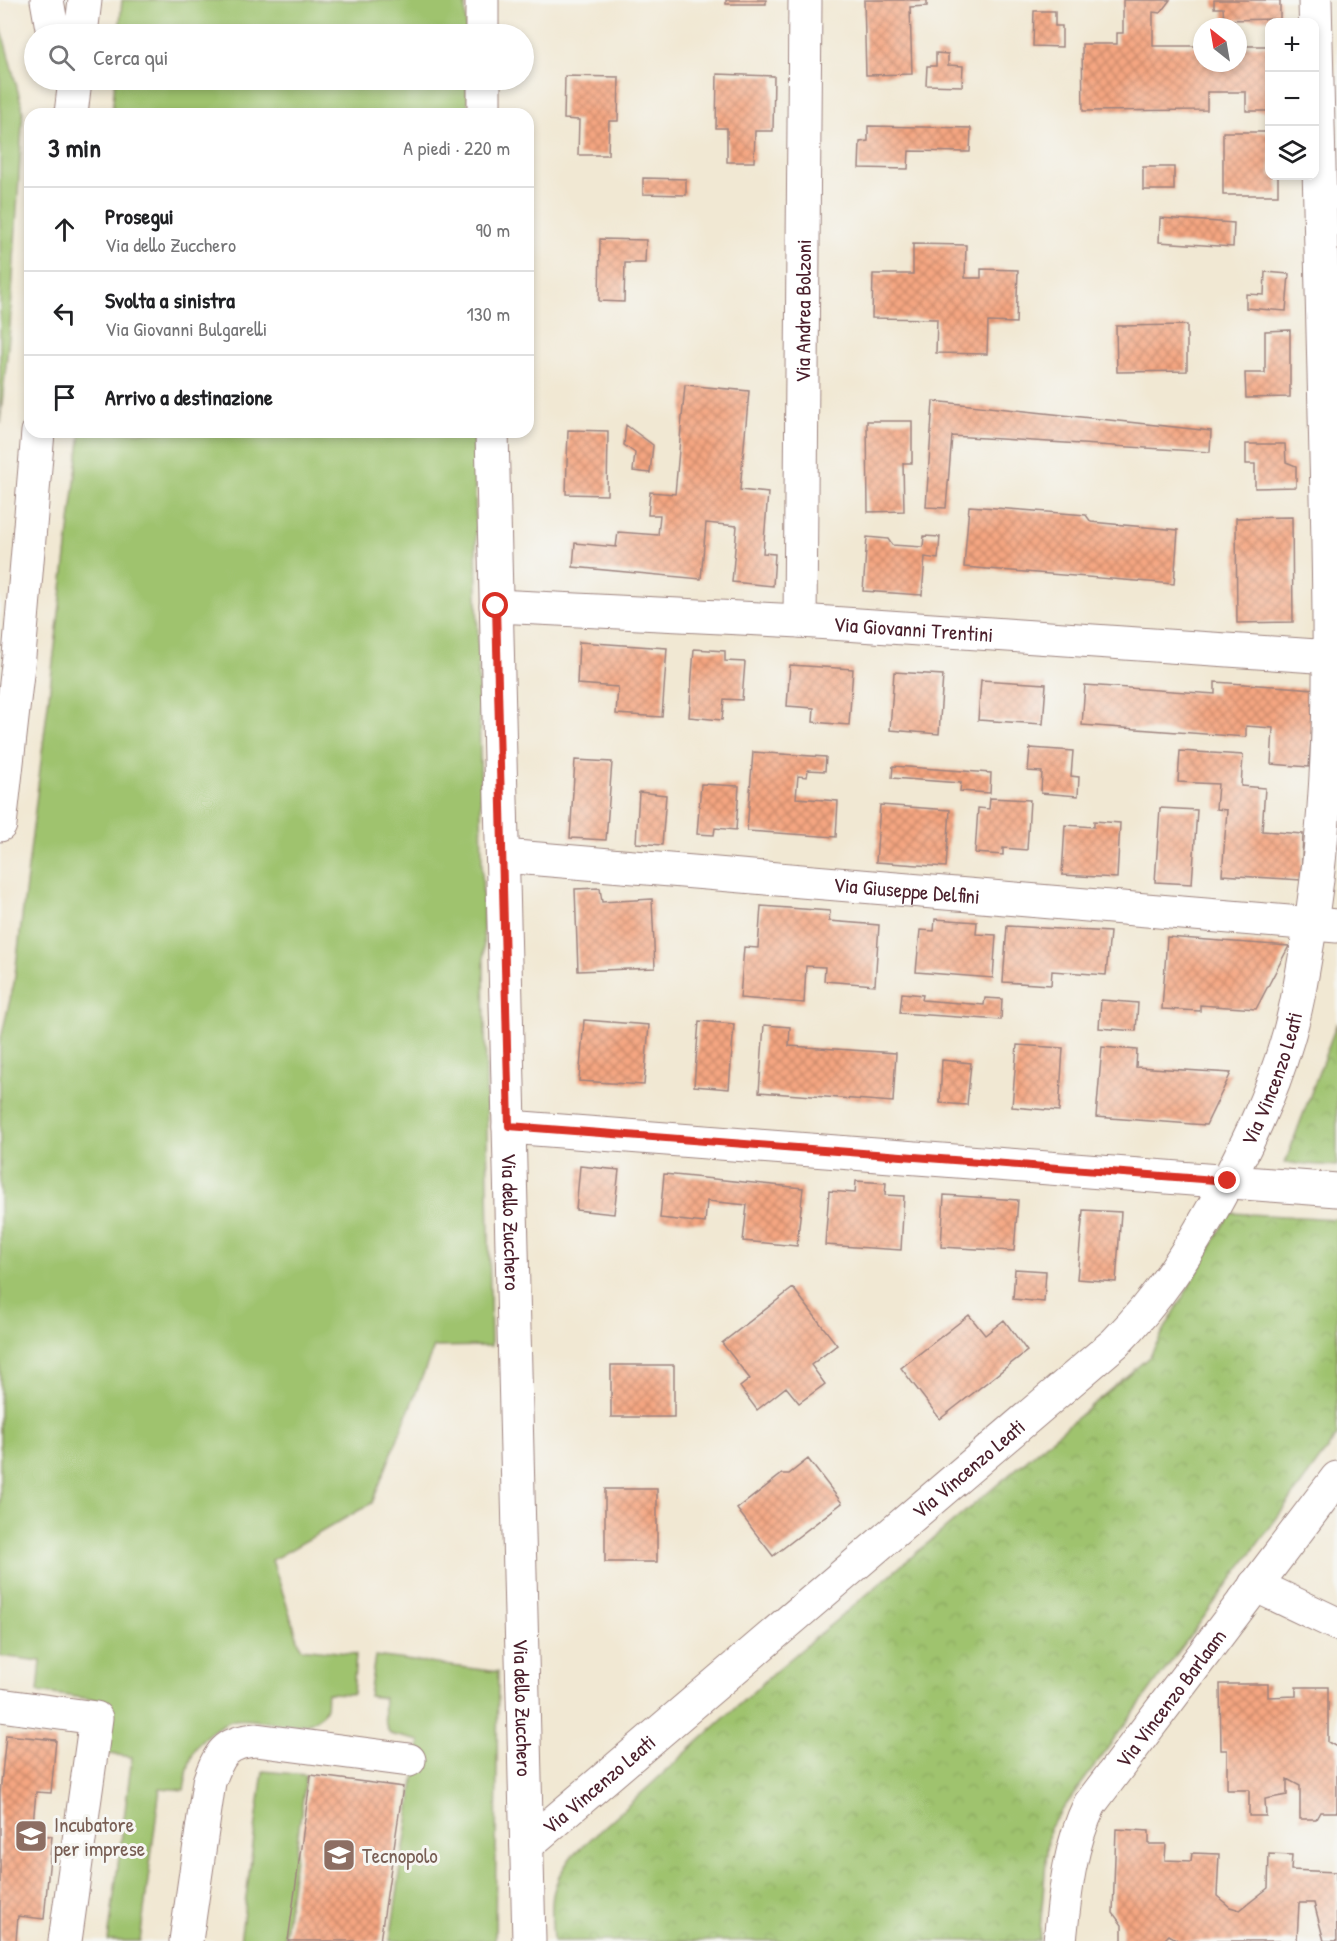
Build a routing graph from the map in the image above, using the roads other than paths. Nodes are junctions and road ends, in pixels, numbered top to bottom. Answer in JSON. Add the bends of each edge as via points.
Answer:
{"nodes":[{"id":1,"x":46,"y":0,"type":"edge"},
{"id":2,"x":85,"y":0,"type":"edge"},
{"id":3,"x":482,"y":0,"type":"edge"},
{"id":4,"x":805,"y":0,"type":"edge"},
{"id":5,"x":1315,"y":0,"type":"edge"},
{"id":6,"x":51,"y":24,"type":"edge"},
{"id":7,"x":82,"y":24,"type":"edge"},
{"id":8,"x":482,"y":24,"type":"edge"},
{"id":9,"x":57,"y":90,"type":"edge"},
{"id":10,"x":74,"y":90,"type":"edge"},
{"id":11,"x":483,"y":90,"type":"edge"},
{"id":12,"x":58,"y":108,"type":"edge"},
{"id":13,"x":72,"y":108,"type":"edge"},
{"id":14,"x":484,"y":108,"type":"edge"},
{"id":15,"x":37,"y":438,"type":"edge"},
{"id":16,"x":492,"y":438,"type":"edge"},
{"id":17,"x":496,"y":606,"type":"junction"},
{"id":18,"x":800,"y":621,"type":"junction"},
{"id":19,"x":1330,"y":657,"type":"junction"},
{"id":20,"x":0,"y":825,"type":"edge"},
{"id":21,"x":503,"y":856,"type":"junction"},
{"id":22,"x":1324,"y":925,"type":"edge"},
{"id":23,"x":509,"y":1126,"type":"junction"},
{"id":24,"x":1228,"y":1181,"type":"junction"},
{"id":25,"x":1337,"y":1190,"type":"edge"},
{"id":26,"x":1337,"y":1478,"type":"edge"},
{"id":27,"x":1255,"y":1586,"type":"junction"},
{"id":28,"x":1337,"y":1624,"type":"edge"},
{"id":29,"x":0,"y":1705,"type":"edge"},
{"id":30,"x":409,"y":1760,"type":"dead end"},
{"id":31,"x":527,"y":1845,"type":"junction"},
{"id":32,"x":65,"y":1941,"type":"edge"},
{"id":33,"x":186,"y":1941,"type":"edge"},
{"id":34,"x":529,"y":1941,"type":"edge"},
{"id":35,"x":1060,"y":1941,"type":"edge"}],
"edges":[{"from":1,"to":6,"type":"street"},
{"from":2,"to":7,"type":"street"},
{"from":3,"to":8,"type":"street"},
{"from":4,"to":18,"type":"street","name":"Via Andrea Bolzoni"},
{"from":5,"to":19,"type":"street","name":"Via Vincenzo Leati"},
{"from":9,"to":12,"type":"street"},
{"from":10,"to":13,"type":"street"},
{"from":11,"to":14,"type":"street"},
{"from":15,"to":20,"type":"street"},
{"from":16,"to":17,"type":"street","name":"Via dello Zucchero"},
{"from":17,"to":18,"type":"street","name":"Via Giovanni Trentini"},
{"from":17,"to":21,"type":"street","name":"Via dello Zucchero"},
{"from":18,"to":19,"type":"street","name":"Via Giovanni Trentini"},
{"from":19,"to":22,"type":"street","name":"Via Vincenzo Leati","via":[[1327,786],[1320,865]]},
{"from":21,"to":22,"type":"street","name":"Via Giuseppe Delfini"},
{"from":21,"to":23,"type":"street","name":"Via dello Zucchero"},
{"from":22,"to":24,"type":"street","name":"Via Vincenzo Leati","via":[[1286,1043]]},
{"from":23,"to":24,"type":"street"},
{"from":23,"to":31,"type":"street","name":"Via dello Zucchero"},
{"from":24,"to":25,"type":"street"},
{"from":24,"to":31,"type":"street","name":"Via Vincenzo Leati","via":[[1178,1269],[1142,1316],[1115,1343]]},
{"from":26,"to":27,"type":"street","name":"Via Vincenzo Barlaam"},
{"from":27,"to":28,"type":"street"},
{"from":27,"to":35,"type":"street","name":"Via Vincenzo Barlaam","via":[[1090,1804],[1072,1853]]},
{"from":29,"to":32,"type":"street","via":[[96,1718]]},
{"from":30,"to":33,"type":"street","via":[[256,1740],[227,1747],[216,1761],[209,1782]]},
{"from":31,"to":34,"type":"street","name":"Via dello Zucchero"}]}
